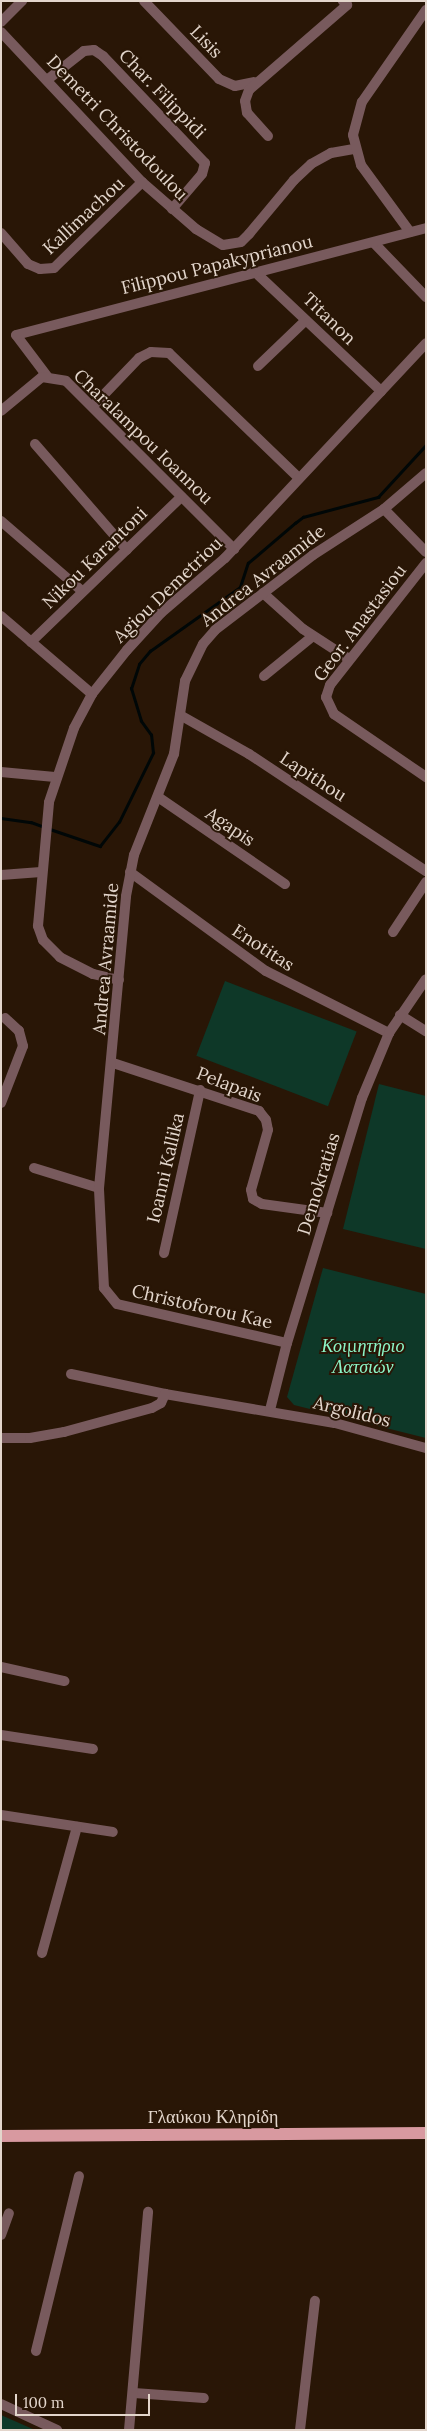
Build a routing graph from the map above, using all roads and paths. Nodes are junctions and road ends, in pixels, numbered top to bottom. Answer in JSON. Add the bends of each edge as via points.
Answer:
{"nodes":[{"id":1,"x":22,"y":1,"type":"edge"},
{"id":2,"x":144,"y":1,"type":"edge"},
{"id":3,"x":418,"y":1,"type":"edge"},
{"id":4,"x":345,"y":3,"type":"edge"},
{"id":5,"x":426,"y":9,"type":"edge"},
{"id":6,"x":1,"y":22,"type":"edge"},
{"id":7,"x":1,"y":32,"type":"edge"},
{"id":8,"x":46,"y":80,"type":"junction"},
{"id":9,"x":254,"y":82,"type":"junction"},
{"id":10,"x":268,"y":136,"type":"dead end"},
{"id":11,"x":354,"y":149,"type":"junction"},
{"id":12,"x":142,"y":182,"type":"junction"},
{"id":13,"x":172,"y":209,"type":"junction"},
{"id":14,"x":426,"y":228,"type":"edge"},
{"id":15,"x":410,"y":232,"type":"junction"},
{"id":16,"x":1,"y":233,"type":"edge"},
{"id":17,"x":374,"y":243,"type":"junction"},
{"id":18,"x":254,"y":271,"type":"junction"},
{"id":19,"x":426,"y":297,"type":"edge"},
{"id":20,"x":306,"y":320,"type":"junction"},
{"id":21,"x":426,"y":343,"type":"edge"},
{"id":22,"x":258,"y":366,"type":"dead end"},
{"id":23,"x":47,"y":376,"type":"junction"},
{"id":24,"x":381,"y":391,"type":"junction"},
{"id":25,"x":93,"y":406,"type":"junction"},
{"id":26,"x":1,"y":411,"type":"edge"},
{"id":27,"x":35,"y":444,"type":"dead end"},
{"id":28,"x":426,"y":472,"type":"edge"},
{"id":29,"x":299,"y":478,"type":"junction"},
{"id":30,"x":181,"y":497,"type":"junction"},
{"id":31,"x":384,"y":509,"type":"junction"},
{"id":32,"x":1,"y":521,"type":"edge"},
{"id":33,"x":234,"y":549,"type":"junction"},
{"id":34,"x":127,"y":550,"type":"junction"},
{"id":35,"x":426,"y":552,"type":"edge"},
{"id":36,"x":426,"y":563,"type":"edge"},
{"id":37,"x":82,"y":591,"type":"junction"},
{"id":38,"x":263,"y":593,"type":"junction"},
{"id":39,"x":1,"y":616,"type":"edge"},
{"id":40,"x":313,"y":636,"type":"junction"},
{"id":41,"x":31,"y":642,"type":"junction"},
{"id":42,"x":349,"y":660,"type":"junction"},
{"id":43,"x":264,"y":676,"type":"dead end"},
{"id":44,"x":92,"y":694,"type":"junction"},
{"id":45,"x":180,"y":715,"type":"junction"},
{"id":46,"x":1,"y":772,"type":"edge"},
{"id":47,"x":426,"y":776,"type":"edge"},
{"id":48,"x":55,"y":777,"type":"junction"},
{"id":49,"x":158,"y":797,"type":"junction"},
{"id":50,"x":426,"y":871,"type":"edge"},
{"id":51,"x":41,"y":872,"type":"junction"},
{"id":52,"x":130,"y":872,"type":"junction"},
{"id":53,"x":1,"y":875,"type":"edge"},
{"id":54,"x":426,"y":882,"type":"edge"},
{"id":55,"x":285,"y":884,"type":"dead end"},
{"id":56,"x":393,"y":932,"type":"dead end"},
{"id":57,"x":426,"y":979,"type":"edge"},
{"id":58,"x":119,"y":980,"type":"junction"},
{"id":59,"x":400,"y":1015,"type":"junction"},
{"id":60,"x":5,"y":1018,"type":"dead end"},
{"id":61,"x":426,"y":1030,"type":"edge"},
{"id":62,"x":389,"y":1034,"type":"junction"},
{"id":63,"x":113,"y":1063,"type":"junction"},
{"id":64,"x":200,"y":1090,"type":"junction"},
{"id":65,"x":1,"y":1103,"type":"edge"},
{"id":66,"x":34,"y":1168,"type":"dead end"},
{"id":67,"x":99,"y":1188,"type":"junction"},
{"id":68,"x":327,"y":1213,"type":"junction"},
{"id":69,"x":164,"y":1254,"type":"dead end"},
{"id":70,"x":287,"y":1342,"type":"junction"},
{"id":71,"x":71,"y":1374,"type":"dead end"},
{"id":72,"x":165,"y":1394,"type":"junction"},
{"id":73,"x":270,"y":1410,"type":"junction"},
{"id":74,"x":1,"y":1438,"type":"edge"},
{"id":75,"x":426,"y":1448,"type":"edge"},
{"id":76,"x":1,"y":1667,"type":"edge"},
{"id":77,"x":64,"y":1681,"type":"dead end"},
{"id":78,"x":1,"y":1735,"type":"edge"},
{"id":79,"x":92,"y":1749,"type":"dead end"},
{"id":80,"x":1,"y":1815,"type":"edge"},
{"id":81,"x":78,"y":1827,"type":"junction"},
{"id":82,"x":113,"y":1832,"type":"dead end"},
{"id":83,"x":42,"y":1953,"type":"dead end"},
{"id":84,"x":426,"y":2132,"type":"edge"},
{"id":85,"x":1,"y":2136,"type":"edge"},
{"id":86,"x":78,"y":2176,"type":"dead end"},
{"id":87,"x":148,"y":2212,"type":"dead end"},
{"id":88,"x":9,"y":2213,"type":"dead end"},
{"id":89,"x":1,"y":2235,"type":"edge"},
{"id":90,"x":315,"y":2301,"type":"dead end"},
{"id":91,"x":36,"y":2351,"type":"dead end"},
{"id":92,"x":134,"y":2393,"type":"junction"},
{"id":93,"x":204,"y":2398,"type":"dead end"},
{"id":94,"x":1,"y":2404,"type":"edge"},
{"id":95,"x":57,"y":2430,"type":"edge"},
{"id":96,"x":129,"y":2430,"type":"edge"},
{"id":97,"x":300,"y":2430,"type":"edge"}],
"edges":[{"from":1,"to":6,"type":"street"},
{"from":2,"to":9,"type":"street","name":"Lisis","via":[[224,83],[241,86]]},
{"from":3,"to":5,"type":"street"},
{"from":4,"to":9,"type":"street"},
{"from":5,"to":11,"type":"street","via":[[362,102],[354,126]]},
{"from":7,"to":8,"type":"street","name":"Demetri Christodoulou"},
{"from":8,"to":12,"type":"street","name":"Demetri Christodoulou"},
{"from":8,"to":13,"type":"street","name":"Char. Filippidi","via":[[84,51],[94,50],[103,56],[204,163],[202,174]]},
{"from":9,"to":10,"type":"street","via":[[246,96],[246,109]]},
{"from":11,"to":13,"type":"street","name":"Demetri Christodoulou","via":[[332,153],[311,164],[249,234],[233,244],[214,241]]},
{"from":11,"to":15,"type":"street","via":[[363,169]]},
{"from":12,"to":13,"type":"street","name":"Demetri Christodoulou"},
{"from":12,"to":16,"type":"street","name":"Kallimachou","via":[[54,268],[40,269],[28,264]]},
{"from":14,"to":15,"type":"street","name":"Filippou Papakyprianou"},
{"from":15,"to":17,"type":"street","name":"Filippou Papakyprianou"},
{"from":17,"to":18,"type":"street","name":"Filippou Papakyprianou"},
{"from":17,"to":19,"type":"street"},
{"from":18,"to":20,"type":"street","name":"Titanon"},
{"from":18,"to":23,"type":"street","name":"Filippou Papakyprianou","via":[[16,335]]},
{"from":20,"to":22,"type":"street"},
{"from":20,"to":24,"type":"street","name":"Titanon"},
{"from":21,"to":24,"type":"street","name":"Agiou Demetriou"},
{"from":23,"to":25,"type":"street","name":"Charalampou Ioannou","via":[[66,381]]},
{"from":23,"to":26,"type":"street","name":"Charalampou Ioannou","via":[[32,383]]},
{"from":24,"to":29,"type":"street","name":"Agiou Demetriou"},
{"from":25,"to":29,"type":"street","via":[[139,358],[157,351],[176,357]]},
{"from":25,"to":30,"type":"street","name":"Charalampou Ioannou"},
{"from":27,"to":34,"type":"street"},
{"from":28,"to":31,"type":"street","name":"Andrea Avraamide"},
{"from":29,"to":33,"type":"street","name":"Agiou Demetriou"},
{"from":30,"to":33,"type":"street","name":"Charalampou Ioannou"},
{"from":30,"to":34,"type":"street","name":"Nikou Karantoni"},
{"from":31,"to":35,"type":"street"},
{"from":31,"to":38,"type":"street","name":"Andrea Avraamide","via":[[313,555]]},
{"from":32,"to":37,"type":"street"},
{"from":33,"to":44,"type":"street","name":"Agiou Demetriou","via":[[161,613]]},
{"from":34,"to":37,"type":"street","name":"Nikou Karantoni"},
{"from":36,"to":42,"type":"street","name":"Geor. Anastasiou"},
{"from":37,"to":41,"type":"street","name":"Nikou Karantoni"},
{"from":38,"to":40,"type":"street"},
{"from":38,"to":45,"type":"street","name":"Andrea Avraamide","via":[[214,630],[203,644],[186,681]]},
{"from":39,"to":41,"type":"street"},
{"from":40,"to":42,"type":"street"},
{"from":40,"to":43,"type":"street"},
{"from":41,"to":44,"type":"street"},
{"from":42,"to":47,"type":"street","name":"Geor. Anastasiou","via":[[328,688],[327,704],[334,714]]},
{"from":44,"to":48,"type":"street","name":"Agiou Demetriou"},
{"from":45,"to":49,"type":"street","name":"Andrea Avraamide","via":[[174,754]]},
{"from":45,"to":50,"type":"street","name":"Lapithou","via":[[249,754]]},
{"from":46,"to":48,"type":"street"},
{"from":48,"to":51,"type":"street","name":"Agiou Demetriou","via":[[47,814]]},
{"from":49,"to":52,"type":"street","name":"Andrea Avraamide"},
{"from":49,"to":55,"type":"street","name":"Agapis"},
{"from":51,"to":53,"type":"street"},
{"from":51,"to":58,"type":"street","name":"Agiou Demetriou","via":[[38,920],[43,940],[69,963],[92,974]]},
{"from":52,"to":58,"type":"street","name":"Andrea Avraamide"},
{"from":52,"to":62,"type":"street","name":"Enotitas","via":[[266,971]]},
{"from":54,"to":56,"type":"street"},
{"from":57,"to":59,"type":"street","name":"Demokratias"},
{"from":58,"to":63,"type":"street","name":"Andrea Avraamide"},
{"from":59,"to":61,"type":"street"},
{"from":59,"to":62,"type":"street","name":"Demokratias"},
{"from":60,"to":65,"type":"street","via":[[19,1031],[22,1046]]},
{"from":62,"to":68,"type":"street","name":"Demokratias","via":[[362,1098]]},
{"from":63,"to":64,"type":"street","name":"Pelapais"},
{"from":63,"to":67,"type":"street","name":"Christoforou Kae"},
{"from":64,"to":68,"type":"street","name":"Pelapais","via":[[254,1108],[266,1120],[267,1134],[251,1190],[253,1199],[262,1204]]},
{"from":64,"to":69,"type":"street","name":"Ioanni Kallika"},
{"from":66,"to":67,"type":"street"},
{"from":67,"to":70,"type":"street","name":"Christoforou Kae","via":[[102,1280],[112,1301]]},
{"from":68,"to":70,"type":"street","name":"Demokratias"},
{"from":70,"to":73,"type":"street","name":"Demokratias"},
{"from":71,"to":72,"type":"street","name":"Argolidos"},
{"from":72,"to":73,"type":"street","name":"Argolidos"},
{"from":72,"to":74,"type":"street","via":[[152,1408],[64,1432],[30,1438]]},
{"from":73,"to":75,"type":"street","name":"Argolidos","via":[[335,1423]]},
{"from":76,"to":77,"type":"street"},
{"from":78,"to":79,"type":"street"},
{"from":80,"to":81,"type":"street"},
{"from":81,"to":82,"type":"street"},
{"from":81,"to":83,"type":"street"},
{"from":84,"to":85,"type":"main road","name":"Γλαύκου Κληρίδη"},
{"from":86,"to":91,"type":"street"},
{"from":87,"to":92,"type":"street"},
{"from":88,"to":89,"type":"street"},
{"from":90,"to":97,"type":"street"},
{"from":92,"to":93,"type":"street"},
{"from":92,"to":96,"type":"street"},
{"from":94,"to":95,"type":"street"}]}
